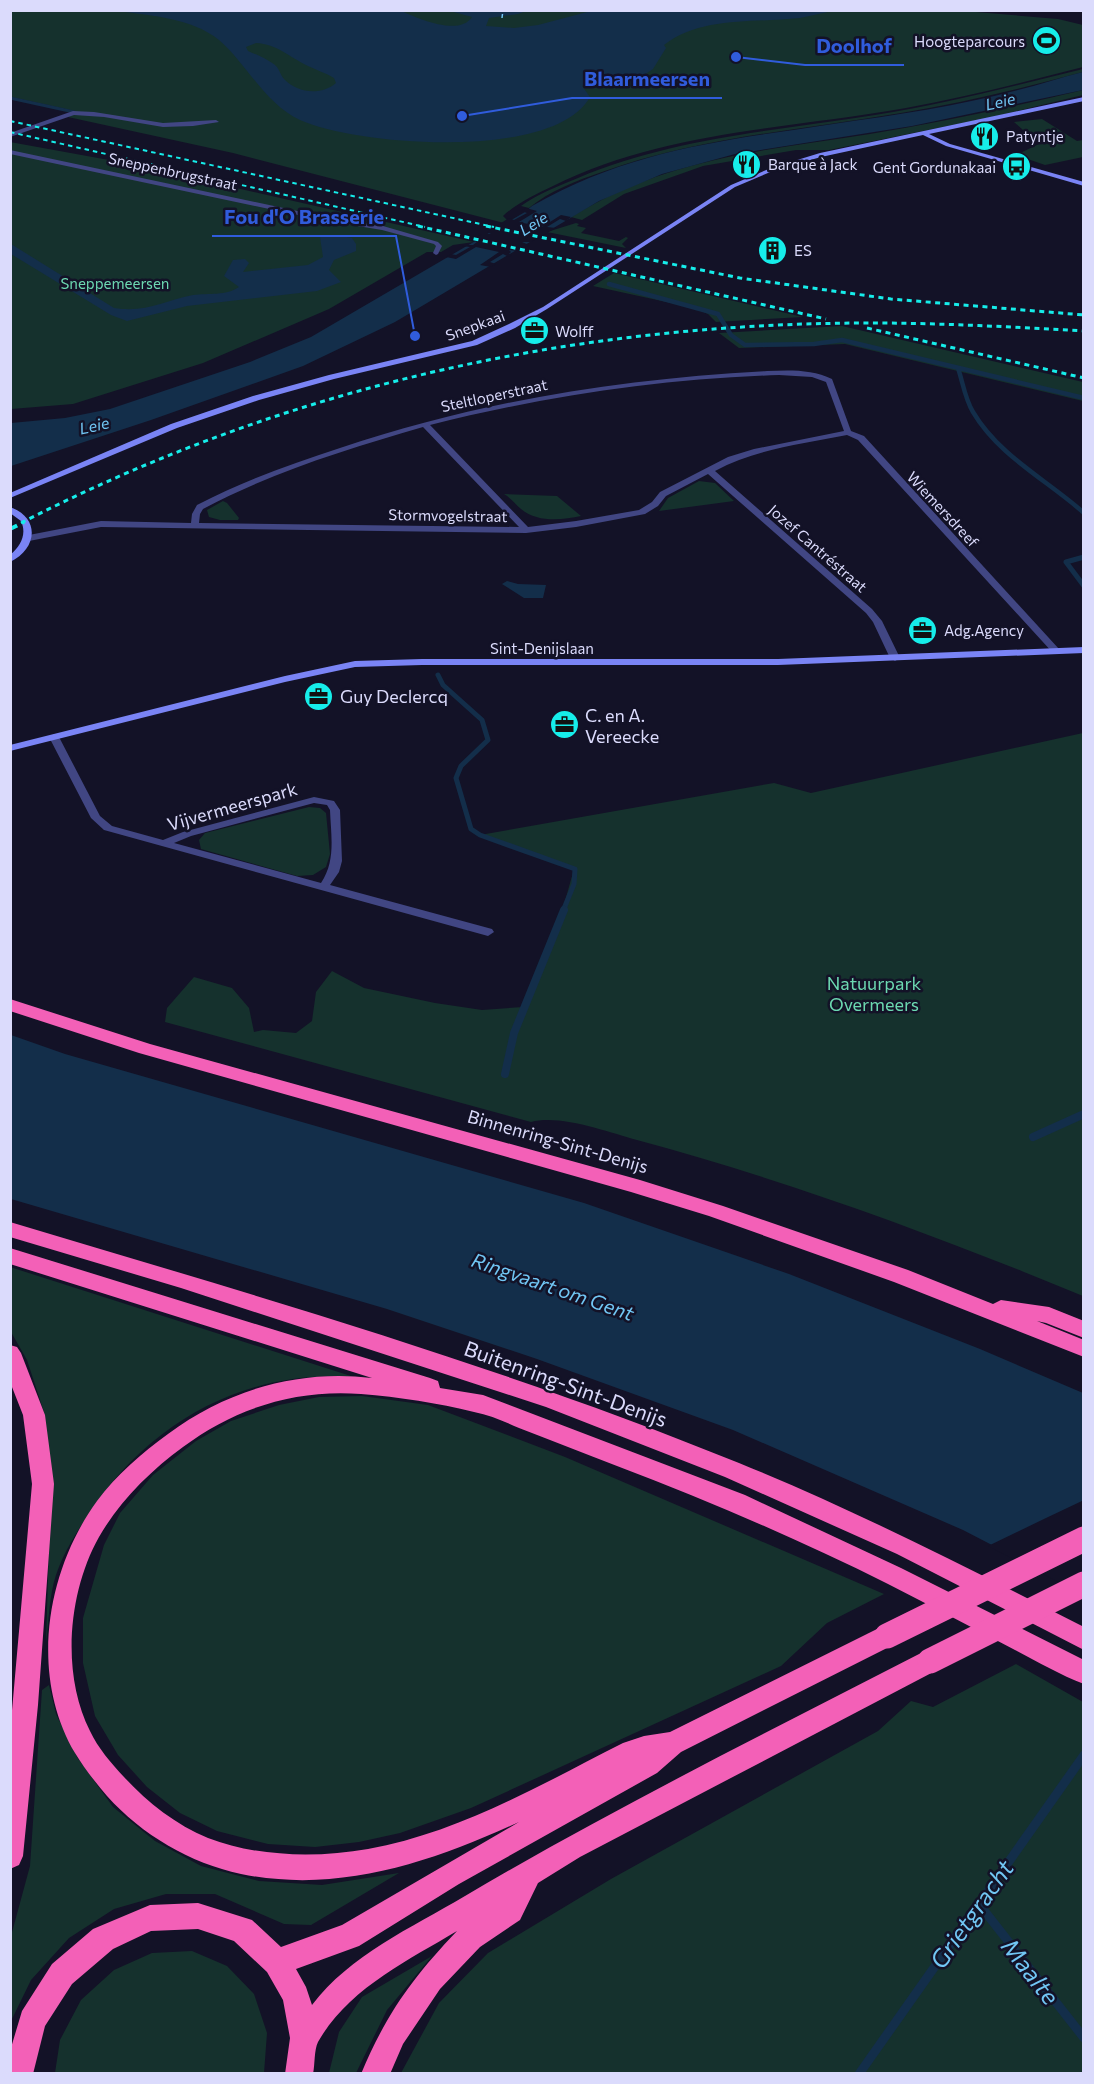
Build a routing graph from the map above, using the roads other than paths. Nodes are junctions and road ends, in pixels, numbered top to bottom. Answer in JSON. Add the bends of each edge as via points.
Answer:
{"nodes":[{"id":1,"x":1083,"y":99,"type":"edge"},
{"id":2,"x":216,"y":122,"type":"dead end"},
{"id":3,"x":925,"y":134,"type":"junction"},
{"id":4,"x":10,"y":135,"type":"edge"},
{"id":5,"x":10,"y":152,"type":"edge"},
{"id":6,"x":1083,"y":184,"type":"edge"},
{"id":7,"x":436,"y":253,"type":"dead end"},
{"id":8,"x":424,"y":424,"type":"junction"},
{"id":9,"x":848,"y":432,"type":"junction"},
{"id":10,"x":709,"y":470,"type":"junction"},
{"id":11,"x":10,"y":496,"type":"edge"},
{"id":12,"x":10,"y":509,"type":"edge"},
{"id":13,"x":195,"y":524,"type":"junction"},
{"id":14,"x":526,"y":530,"type":"junction"},
{"id":15,"x":29,"y":538,"type":"junction"},
{"id":16,"x":10,"y":560,"type":"edge"},
{"id":17,"x":1083,"y":650,"type":"edge"},
{"id":18,"x":1056,"y":651,"type":"junction"},
{"id":19,"x":895,"y":658,"type":"junction"},
{"id":20,"x":54,"y":737,"type":"junction"},
{"id":21,"x":10,"y":748,"type":"edge"},
{"id":22,"x":160,"y":844,"type":"junction"},
{"id":23,"x":323,"y":888,"type":"junction"},
{"id":24,"x":488,"y":932,"type":"dead end"},
{"id":25,"x":10,"y":1005,"type":"edge"},
{"id":26,"x":10,"y":1229,"type":"edge"},
{"id":27,"x":10,"y":1256,"type":"edge"},
{"id":28,"x":972,"y":1303,"type":"junction"},
{"id":29,"x":1083,"y":1330,"type":"edge"},
{"id":30,"x":1083,"y":1349,"type":"edge"},
{"id":31,"x":10,"y":1353,"type":"edge"},
{"id":32,"x":483,"y":1404,"type":"junction"},
{"id":33,"x":1083,"y":1539,"type":"edge"},
{"id":34,"x":1083,"y":1584,"type":"edge"},
{"id":35,"x":1083,"y":1639,"type":"edge"},
{"id":36,"x":1083,"y":1673,"type":"edge"},
{"id":37,"x":672,"y":1744,"type":"junction"},
{"id":38,"x":10,"y":1856,"type":"edge"},
{"id":39,"x":528,"y":1874,"type":"junction"},
{"id":40,"x":278,"y":1962,"type":"junction"},
{"id":41,"x":304,"y":2038,"type":"junction"},
{"id":42,"x":19,"y":2073,"type":"edge"},
{"id":43,"x":299,"y":2073,"type":"edge"},
{"id":44,"x":375,"y":2073,"type":"edge"}],
"edges":[{"from":1,"to":3,"type":"street","name":"Snepkaai"},
{"from":2,"to":4,"type":"street","via":[[162,125],[81,112]]},
{"from":3,"to":6,"type":"street","via":[[948,145]]},
{"from":3,"to":11,"type":"street","name":"Snepkaai","via":[[820,155],[733,186],[545,308],[486,338],[256,398],[174,426]]},
{"from":5,"to":7,"type":"street","name":"Sneppenbrugstraat","via":[[401,232],[436,243]]},
{"from":8,"to":9,"type":"street","name":"Steltloperstraat","via":[[514,403],[652,381],[758,374],[826,378]]},
{"from":8,"to":13,"type":"street","name":"Steltloperstraat","via":[[265,477],[200,507]]},
{"from":8,"to":14,"type":"street"},
{"from":9,"to":10,"type":"street","name":"Stormvogelstraat","via":[[762,449]]},
{"from":9,"to":18,"type":"street","name":"Wiemersdreef","via":[[861,438]]},
{"from":10,"to":14,"type":"street","name":"Stormvogelstraat","via":[[663,494],[642,512]]},
{"from":10,"to":19,"type":"street","name":"Jozef Cantréstraat","via":[[869,611]]},
{"from":12,"to":15,"type":"street","via":[[21,515]]},
{"from":13,"to":14,"type":"street","name":"Stormvogelstraat"},
{"from":13,"to":15,"type":"street","name":"Stormvogelstraat","via":[[91,525]]},
{"from":15,"to":16,"type":"street"},
{"from":17,"to":18,"type":"street","name":"Sint-Denijslaan"},
{"from":18,"to":19,"type":"street","name":"Sint-Denijslaan"},
{"from":19,"to":20,"type":"street","name":"Sint-Denijslaan","via":[[739,663],[355,664]]},
{"from":20,"to":21,"type":"street","name":"Sint-Denijslaan"},
{"from":20,"to":22,"type":"street","name":"Vijvermeerspark","via":[[96,818],[108,828]]},
{"from":22,"to":23,"type":"street","name":"Vijvermeerspark"},
{"from":22,"to":23,"type":"street","name":"Vijvermeerspark","via":[[314,800],[330,803],[335,810],[337,861]]},
{"from":23,"to":24,"type":"street","name":"Vijvermeerspark"},
{"from":25,"to":28,"type":"highway","name":"Binnenring-Sint-Denijs","via":[[145,1049],[633,1185],[808,1242]]},
{"from":26,"to":35,"type":"highway","name":"Buitenring-Sint-Denijs","via":[[552,1400],[733,1470],[884,1537]]},
{"from":27,"to":32,"type":"highway"},
{"from":28,"to":29,"type":"highway","via":[[1049,1315]]},
{"from":28,"to":30,"type":"highway","name":"Binnenring-Sint-Denijs"},
{"from":31,"to":38,"type":"highway","via":[[34,1415],[42,1484]]},
{"from":32,"to":36,"type":"highway","via":[[737,1502],[893,1575]]},
{"from":32,"to":37,"type":"highway","via":[[349,1383],[292,1388],[240,1403],[199,1422],[163,1449],[104,1509],[72,1574],[63,1609],[60,1647],[65,1692],[82,1741],[125,1799],[156,1824],[229,1858],[314,1867],[363,1863],[409,1852],[527,1805],[639,1749]]},
{"from":33,"to":37,"type":"highway","bridge":true},
{"from":34,"to":39,"type":"highway","bridge":true,"via":[[723,1768]]},
{"from":37,"to":40,"type":"highway","via":[[648,1764],[349,1936]]},
{"from":39,"to":41,"type":"highway","via":[[366,1970],[333,2000]]},
{"from":39,"to":44,"type":"highway","via":[[511,1911],[470,1937],[430,1979],[393,2034]]},
{"from":40,"to":41,"type":"highway","via":[[296,1997]]},
{"from":40,"to":42,"type":"highway","via":[[242,1930],[198,1916],[150,1918],[103,1939],[62,1974],[32,2021]]},
{"from":41,"to":43,"type":"highway"}]}
